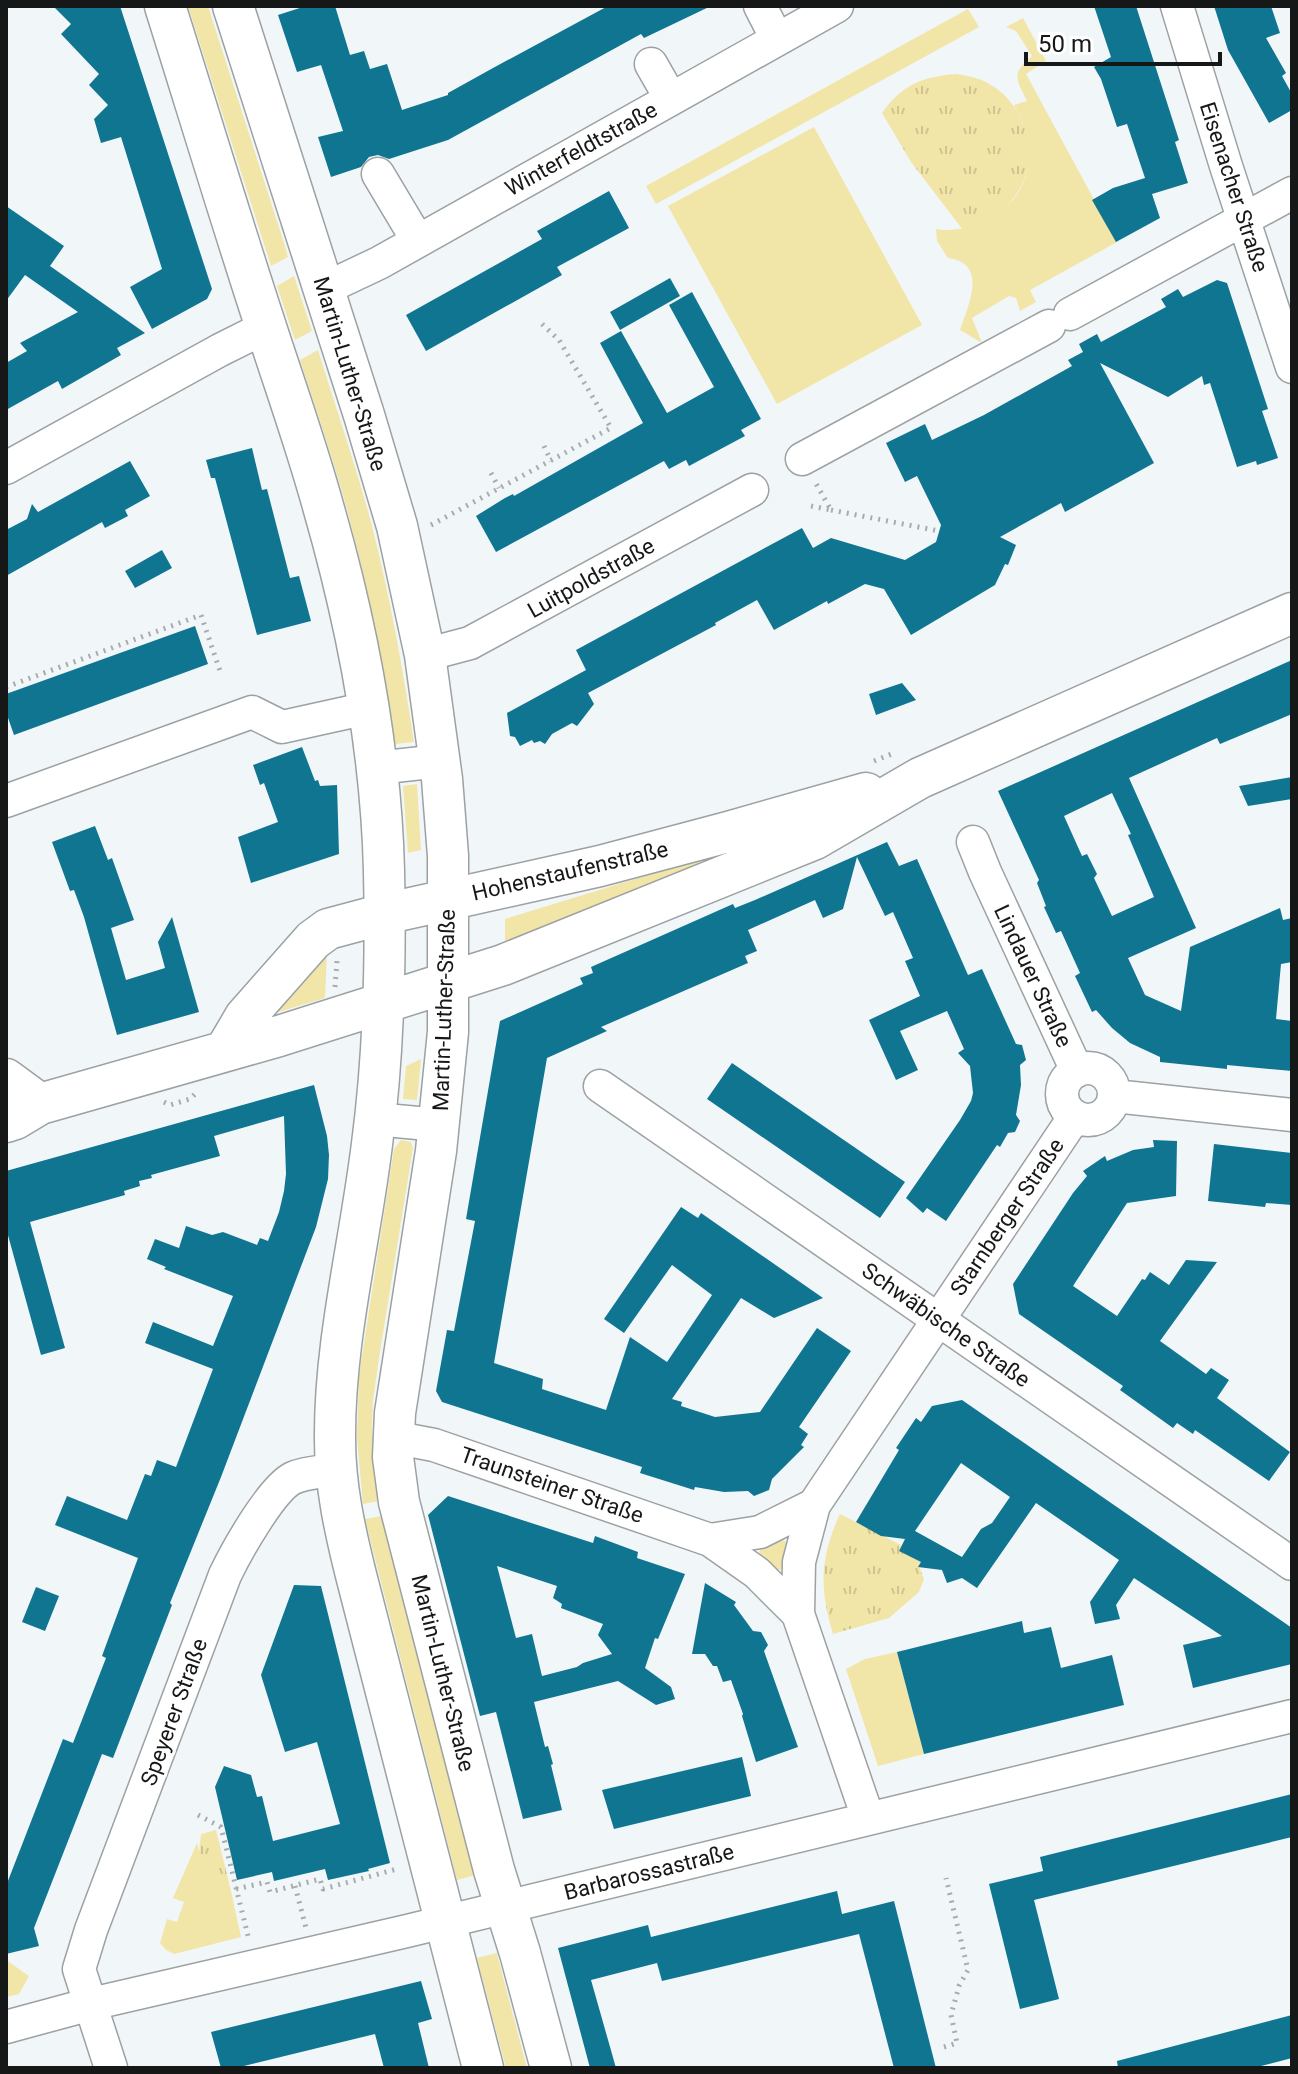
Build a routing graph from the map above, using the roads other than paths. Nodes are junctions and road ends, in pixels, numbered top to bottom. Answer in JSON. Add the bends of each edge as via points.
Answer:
{"nodes":[{"id":1,"x":165,"y":6,"type":"edge"},
{"id":2,"x":233,"y":6,"type":"edge"},
{"id":3,"x":760,"y":6,"type":"edge"},
{"id":4,"x":837,"y":6,"type":"edge"},
{"id":5,"x":1177,"y":6,"type":"edge"},
{"id":6,"x":777,"y":39,"type":"junction"},
{"id":7,"x":651,"y":64,"type":"dead end"},
{"id":8,"x":671,"y":99,"type":"junction"},
{"id":9,"x":378,"y":174,"type":"dead end"},
{"id":10,"x":1292,"y":193,"type":"edge"},
{"id":11,"x":1244,"y":220,"type":"junction"},
{"id":12,"x":418,"y":241,"type":"junction"},
{"id":13,"x":324,"y":289,"type":"junction"},
{"id":14,"x":266,"y":327,"type":"junction"},
{"id":15,"x":1292,"y":367,"type":"edge"},
{"id":16,"x":802,"y":459,"type":"road end"},
{"id":17,"x":6,"y":468,"type":"edge"},
{"id":18,"x":752,"y":490,"type":"dead end"},
{"id":19,"x":1292,"y":613,"type":"edge"},
{"id":20,"x":425,"y":655,"type":"junction"},
{"id":21,"x":368,"y":708,"type":"junction"},
{"id":22,"x":440,"y":761,"type":"junction"},
{"id":23,"x":907,"y":766,"type":"junction"},
{"id":24,"x":376,"y":768,"type":"junction"},
{"id":25,"x":6,"y":801,"type":"edge"},
{"id":26,"x":973,"y":842,"type":"dead end"},
{"id":27,"x":448,"y":900,"type":"junction"},
{"id":28,"x":384,"y":914,"type":"junction"},
{"id":29,"x":449,"y":982,"type":"junction"},
{"id":30,"x":383,"y":1002,"type":"junction"},
{"id":31,"x":225,"y":1051,"type":"junction"},
{"id":32,"x":1077,"y":1071,"type":"junction"},
{"id":33,"x":6,"y":1079,"type":"edge"},
{"id":34,"x":600,"y":1086,"type":"dead end"},
{"id":35,"x":1114,"y":1096,"type":"junction"},
{"id":36,"x":23,"y":1113,"type":"edge"},
{"id":37,"x":1292,"y":1115,"type":"edge"},
{"id":38,"x":1075,"y":1116,"type":"junction"},
{"id":39,"x":375,"y":1119,"type":"junction"},
{"id":40,"x":439,"y":1125,"type":"junction"},
{"id":41,"x":939,"y":1319,"type":"junction"},
{"id":42,"x":392,"y":1437,"type":"junction"},
{"id":43,"x":336,"y":1470,"type":"junction"},
{"id":44,"x":814,"y":1505,"type":"junction"},
{"id":45,"x":710,"y":1540,"type":"junction"},
{"id":46,"x":1292,"y":1564,"type":"edge"},
{"id":47,"x":798,"y":1614,"type":"junction"},
{"id":48,"x":1292,"y":1716,"type":"edge"},
{"id":49,"x":868,"y":1818,"type":"junction"},
{"id":50,"x":506,"y":1907,"type":"junction"},
{"id":51,"x":445,"y":1922,"type":"junction"},
{"id":52,"x":91,"y":2004,"type":"junction"},
{"id":53,"x":6,"y":2027,"type":"edge"},
{"id":54,"x":111,"y":2068,"type":"edge"},
{"id":55,"x":483,"y":2068,"type":"edge"},
{"id":56,"x":551,"y":2068,"type":"edge"}],
"edges":[{"from":1,"to":14,"type":"main road"},
{"from":2,"to":13,"type":"main road","name":"Martin-Luther-Straße"},
{"from":3,"to":6,"type":"street"},
{"from":4,"to":6,"type":"street","name":"Winterfeldtstraße"},
{"from":5,"to":11,"type":"street","name":"Eisenacher Straße"},
{"from":6,"to":8,"type":"street","name":"Winterfeldtstraße"},
{"from":7,"to":8,"type":"street"},
{"from":8,"to":12,"type":"street","name":"Winterfeldtstraße"},
{"from":9,"to":12,"type":"street"},
{"from":10,"to":11,"type":"street"},
{"from":11,"to":15,"type":"street","name":"Eisenacher Straße"},
{"from":11,"to":16,"type":"street"},
{"from":12,"to":13,"type":"street","name":"Winterfeldtstraße"},
{"from":13,"to":20,"type":"main road","name":"Martin-Luther-Straße","via":[[393,512]]},
{"from":14,"to":17,"type":"street"},
{"from":14,"to":21,"type":"main road","via":[[323,505]]},
{"from":18,"to":20,"type":"street","name":"Luitpoldstraße","via":[[470,643]]},
{"from":19,"to":23,"type":"main road","name":"Hohenstaufenstraße"},
{"from":20,"to":22,"type":"main road","name":"Martin-Luther-Straße"},
{"from":21,"to":24,"type":"main road"},
{"from":21,"to":25,"type":"street","via":[[282,727],[252,712]]},
{"from":22,"to":24,"type":"street"},
{"from":22,"to":27,"type":"main road","name":"Martin-Luther-Straße"},
{"from":23,"to":27,"type":"main road","name":"Hohenstaufenstraße","via":[[600,866]]},
{"from":23,"to":29,"type":"main road","name":"Hohenstaufenstraße","via":[[815,839]]},
{"from":24,"to":28,"type":"main road"},
{"from":26,"to":32,"type":"street","name":"Lindauer Straße"},
{"from":27,"to":28,"type":"main road","name":"Hohenstaufenstraße"},
{"from":27,"to":29,"type":"main road","name":"Martin-Luther-Straße"},
{"from":28,"to":30,"type":"main road"},
{"from":28,"to":31,"type":"main road","name":"Hohenstaufenstraße","via":[[321,933],[245,1017]]},
{"from":29,"to":30,"type":"main road","name":"Hohenstaufenstraße"},
{"from":29,"to":40,"type":"main road","name":"Martin-Luther-Straße"},
{"from":30,"to":31,"type":"main road","name":"Hohenstaufenstraße"},
{"from":30,"to":39,"type":"main road"},
{"from":31,"to":36,"type":"main road","name":"Hohenstaufenstraße"},
{"from":32,"to":35,"type":"street","name":"Lindauer Straße","via":[[1092,1068],[1106,1075]]},
{"from":32,"to":38,"type":"street","name":"Starnberger Straße","via":[[1063,1089],[1065,1105]]},
{"from":33,"to":36,"type":"main road","name":"Hohenstaufenstraße"},
{"from":34,"to":41,"type":"street","name":"Schwäbische Straße"},
{"from":35,"to":37,"type":"street"},
{"from":35,"to":38,"type":"street","name":"Starnberger Straße","via":[[1100,1117]]},
{"from":38,"to":41,"type":"street","name":"Starnberger Straße"},
{"from":39,"to":40,"type":"street"},
{"from":39,"to":43,"type":"main road","via":[[339,1361]]},
{"from":40,"to":42,"type":"main road","name":"Martin-Luther-Straße"},
{"from":41,"to":44,"type":"street","name":"Starnberger Straße"},
{"from":41,"to":46,"type":"street","name":"Schwäbische Straße"},
{"from":42,"to":45,"type":"street","name":"Traunsteiner Straße","via":[[434,1445]]},
{"from":42,"to":50,"type":"main road","name":"Martin-Luther-Straße","via":[[399,1502]]},
{"from":43,"to":51,"type":"main road","via":[[352,1560]]},
{"from":43,"to":52,"type":"street","name":"Speyerer Straße","via":[[302,1474],[282,1486],[225,1575],[91,1930],[79,1969]]},
{"from":44,"to":45,"type":"street","name":"Traunsteiner Straße","via":[[760,1532]]},
{"from":44,"to":47,"type":"street","name":"Starnberger Straße","via":[[799,1562]]},
{"from":45,"to":47,"type":"street","name":"Traunsteiner Straße","via":[[757,1573]]},
{"from":47,"to":49,"type":"street","name":"Traunsteiner Straße"},
{"from":48,"to":49,"type":"street","name":"Barbarossastraße"},
{"from":49,"to":50,"type":"street","name":"Barbarossastraße"},
{"from":50,"to":51,"type":"street","name":"Barbarossastraße"},
{"from":50,"to":56,"type":"main road","name":"Martin-Luther-Straße"},
{"from":51,"to":52,"type":"street","name":"Barbarossastraße"},
{"from":51,"to":55,"type":"main road"},
{"from":52,"to":53,"type":"street","name":"Barbarossastraße"},
{"from":52,"to":54,"type":"street","name":"Speyerer Straße"}]}
